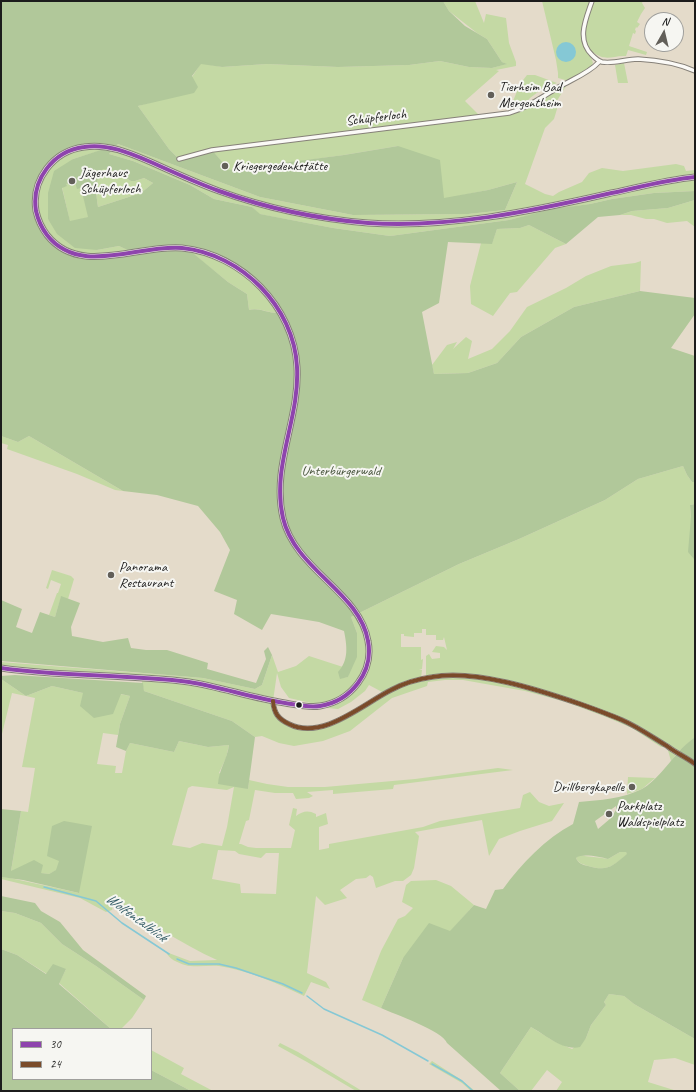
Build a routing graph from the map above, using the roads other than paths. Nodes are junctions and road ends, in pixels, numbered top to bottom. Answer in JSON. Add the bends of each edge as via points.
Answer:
{"nodes":[{"id":1,"x":592,"y":1,"type":"edge"},
{"id":2,"x":599,"y":62,"type":"junction"},
{"id":3,"x":695,"y":71,"type":"edge"},
{"id":4,"x":179,"y":159,"type":"dead end"},
{"id":5,"x":695,"y":177,"type":"edge"},
{"id":6,"x":1,"y":668,"type":"edge"},
{"id":7,"x":273,"y":701,"type":"junction"},
{"id":8,"x":695,"y":764,"type":"edge"}],
"edges":[{"from":1,"to":2,"type":"street","via":[[583,30],[583,40],[590,54]]},
{"from":2,"to":3,"type":"street","via":[[639,59],[683,66]]},
{"from":2,"to":4,"type":"street","name":"Schüpferloch","via":[[593,69],[521,110],[509,113],[212,150]]},
{"from":5,"to":7,"type":"main road","via":[[510,214],[469,220],[405,223],[352,221],[276,208],[219,191],[134,155],[97,146],[72,149],[61,154],[49,165],[37,187],[36,214],[41,228],[63,250],[84,256],[109,256],[167,248],[208,254],[227,262],[257,283],[274,302],[290,333],[297,368],[294,409],[281,470],[280,494],[284,520],[291,540],[311,566],[361,620],[368,641],[369,654],[366,668],[353,690],[329,704],[316,707]]},
{"from":6,"to":7,"type":"main road","via":[[187,682]]},
{"from":7,"to":8,"type":"street","via":[[277,717],[283,721],[304,728],[318,727],[331,724],[393,689],[417,680],[434,676],[468,676],[557,696],[623,720]]}]}
